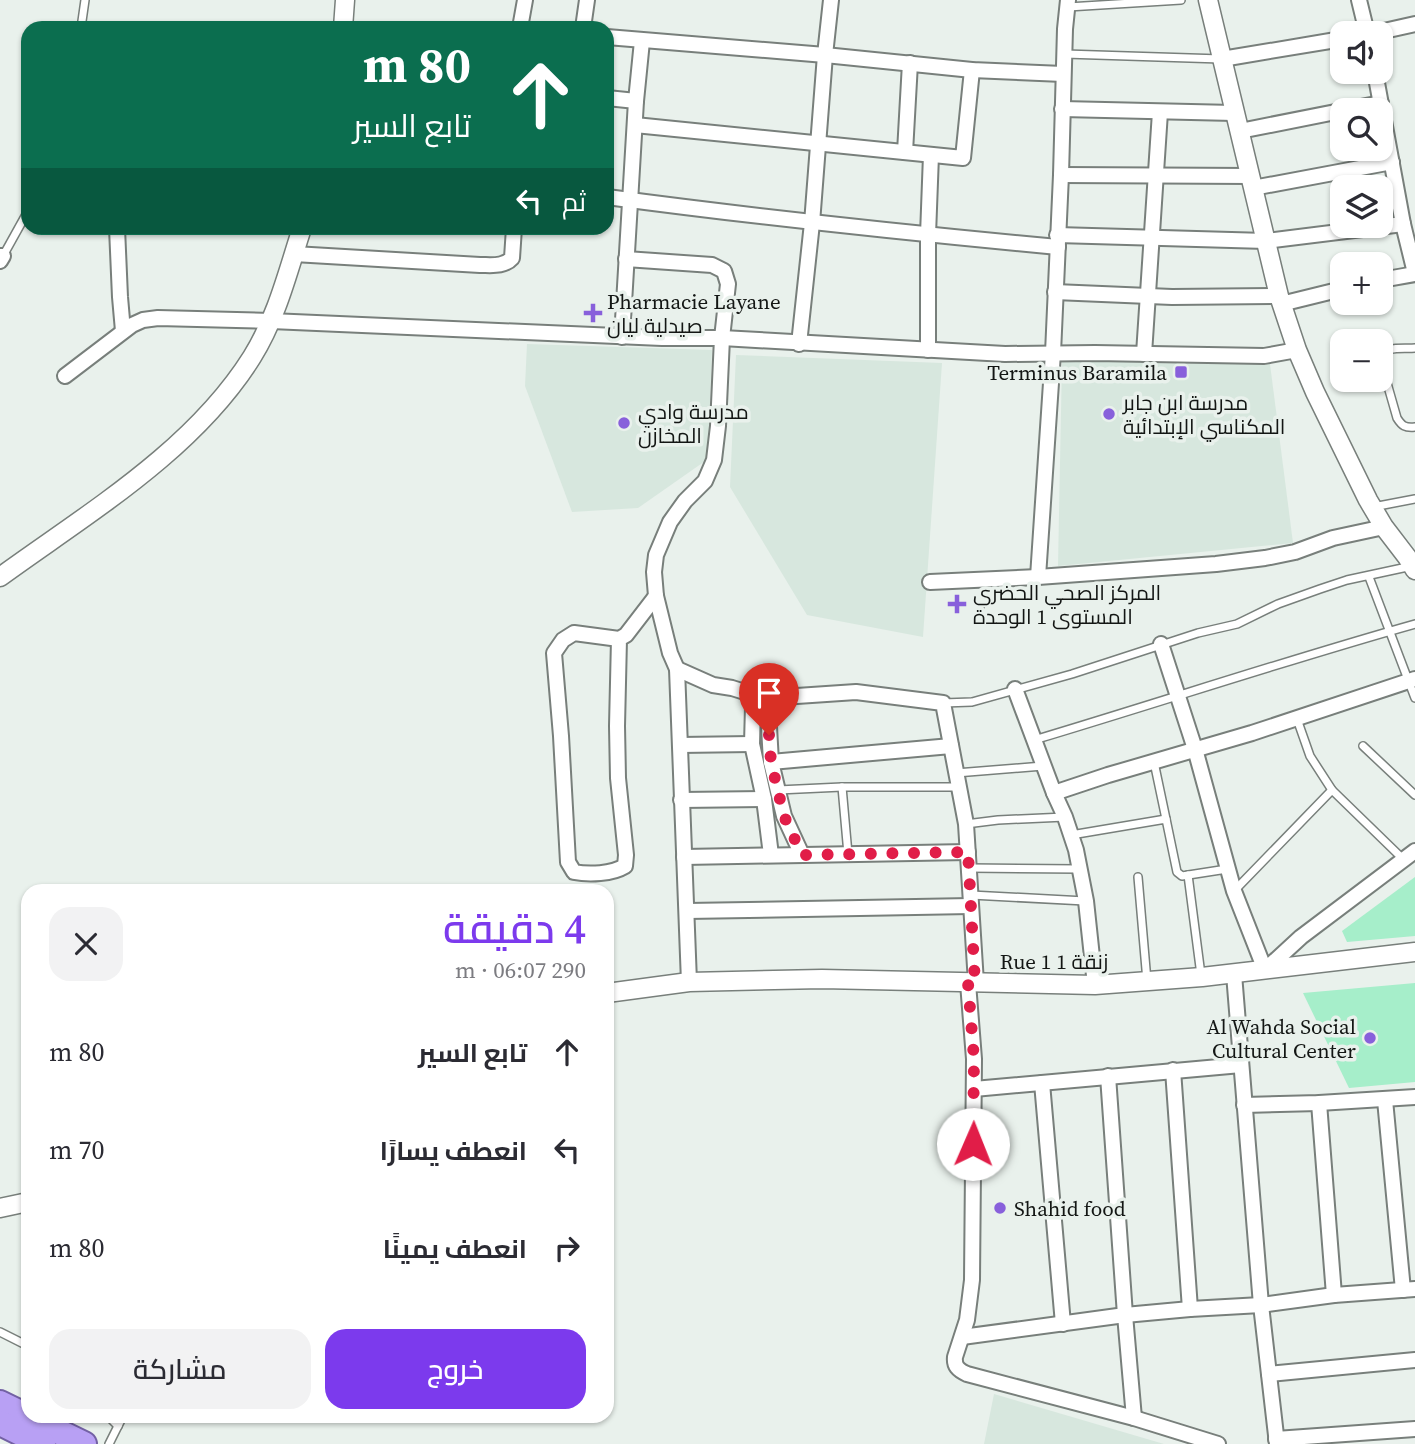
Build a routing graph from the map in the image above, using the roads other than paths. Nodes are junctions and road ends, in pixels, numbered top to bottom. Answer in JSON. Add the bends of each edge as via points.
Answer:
{"nodes":[{"id":1,"x":85,"y":0,"type":"edge"},
{"id":2,"x":345,"y":0,"type":"edge"},
{"id":3,"x":525,"y":0,"type":"edge"},
{"id":4,"x":587,"y":0,"type":"edge"},
{"id":5,"x":831,"y":0,"type":"edge"},
{"id":6,"x":1181,"y":0,"type":"edge"},
{"id":7,"x":1359,"y":0,"type":"edge"},
{"id":8,"x":1213,"y":1,"type":"edge"},
{"id":9,"x":1068,"y":4,"type":"edge"},
{"id":10,"x":82,"y":21,"type":"edge"},
{"id":11,"x":344,"y":21,"type":"edge"},
{"id":12,"x":521,"y":21,"type":"edge"},
{"id":13,"x":584,"y":21,"type":"edge"},
{"id":14,"x":1364,"y":21,"type":"edge"},
{"id":15,"x":1415,"y":24,"type":"edge"},
{"id":16,"x":1393,"y":29,"type":"edge"},
{"id":17,"x":614,"y":38,"type":"edge"},
{"id":18,"x":642,"y":41,"type":"junction"},
{"id":19,"x":1330,"y":41,"type":"edge"},
{"id":20,"x":1064,"y":54,"type":"junction"},
{"id":21,"x":825,"y":55,"type":"junction"},
{"id":22,"x":1222,"y":59,"type":"junction"},
{"id":23,"x":910,"y":63,"type":"junction"},
{"id":24,"x":972,"y":70,"type":"junction"},
{"id":25,"x":1063,"y":74,"type":"junction"},
{"id":26,"x":614,"y":98,"type":"edge"},
{"id":27,"x":636,"y":100,"type":"junction"},
{"id":28,"x":1062,"y":109,"type":"junction"},
{"id":29,"x":1330,"y":110,"type":"edge"},
{"id":30,"x":1160,"y":113,"type":"junction"},
{"id":31,"x":1237,"y":122,"type":"junction"},
{"id":32,"x":635,"y":125,"type":"junction"},
{"id":33,"x":818,"y":143,"type":"junction"},
{"id":34,"x":905,"y":152,"type":"junction"},
{"id":35,"x":931,"y":155,"type":"junction"},
{"id":36,"x":1392,"y":162,"type":"joint"},
{"id":37,"x":1061,"y":175,"type":"junction"},
{"id":38,"x":1155,"y":177,"type":"junction"},
{"id":39,"x":1252,"y":182,"type":"junction"},
{"id":40,"x":614,"y":198,"type":"edge"},
{"id":41,"x":629,"y":200,"type":"junction"},
{"id":42,"x":21,"y":223,"type":"edge"},
{"id":43,"x":812,"y":223,"type":"junction"},
{"id":44,"x":1404,"y":224,"type":"junction"},
{"id":45,"x":117,"y":235,"type":"edge"},
{"id":46,"x":300,"y":235,"type":"edge"},
{"id":47,"x":514,"y":235,"type":"edge"},
{"id":48,"x":928,"y":235,"type":"junction"},
{"id":49,"x":1152,"y":239,"type":"junction"},
{"id":50,"x":1058,"y":241,"type":"junction"},
{"id":51,"x":1266,"y":241,"type":"junction"},
{"id":52,"x":293,"y":254,"type":"junction"},
{"id":53,"x":1,"y":257,"type":"edge"},
{"id":54,"x":626,"y":259,"type":"junction"},
{"id":55,"x":1415,"y":274,"type":"edge"},
{"id":56,"x":1393,"y":278,"type":"edge"},
{"id":57,"x":1330,"y":291,"type":"edge"},
{"id":58,"x":1055,"y":292,"type":"junction"},
{"id":59,"x":1148,"y":296,"type":"junction"},
{"id":60,"x":1280,"y":300,"type":"junction"},
{"id":61,"x":271,"y":321,"type":"junction"},
{"id":62,"x":123,"y":331,"type":"junction"},
{"id":63,"x":622,"y":337,"type":"junction"},
{"id":64,"x":722,"y":338,"type":"junction"},
{"id":65,"x":799,"y":344,"type":"junction"},
{"id":66,"x":1415,"y":348,"type":"edge"},
{"id":67,"x":928,"y":350,"type":"junction"},
{"id":68,"x":1297,"y":350,"type":"junction"},
{"id":69,"x":1393,"y":350,"type":"edge"},
{"id":70,"x":1053,"y":353,"type":"junction"},
{"id":71,"x":1144,"y":354,"type":"junction"},
{"id":72,"x":65,"y":376,"type":"dead end"},
{"id":73,"x":1390,"y":392,"type":"edge"},
{"id":74,"x":1415,"y":427,"type":"edge"},
{"id":75,"x":1415,"y":499,"type":"edge"},
{"id":76,"x":1373,"y":507,"type":"junction"},
{"id":77,"x":1384,"y":527,"type":"junction"},
{"id":78,"x":1414,"y":568,"type":"edge"},
{"id":79,"x":1369,"y":576,"type":"junction"},
{"id":80,"x":0,"y":577,"type":"edge"},
{"id":81,"x":1038,"y":577,"type":"junction"},
{"id":82,"x":930,"y":582,"type":"dead end"},
{"id":83,"x":656,"y":596,"type":"junction"},
{"id":84,"x":1415,"y":624,"type":"edge"},
{"id":85,"x":1389,"y":631,"type":"junction"},
{"id":86,"x":618,"y":639,"type":"junction"},
{"id":87,"x":1161,"y":644,"type":"junction"},
{"id":88,"x":677,"y":669,"type":"junction"},
{"id":89,"x":1412,"y":680,"type":"edge"},
{"id":90,"x":1014,"y":689,"type":"junction"},
{"id":91,"x":1178,"y":697,"type":"junction"},
{"id":92,"x":1415,"y":698,"type":"edge"},
{"id":93,"x":943,"y":703,"type":"junction"},
{"id":94,"x":1297,"y":718,"type":"junction"},
{"id":95,"x":1034,"y":740,"type":"junction"},
{"id":96,"x":752,"y":744,"type":"junction"},
{"id":97,"x":680,"y":745,"type":"junction"},
{"id":98,"x":951,"y":746,"type":"junction"},
{"id":99,"x":1363,"y":746,"type":"dead end"},
{"id":100,"x":1195,"y":749,"type":"junction"},
{"id":101,"x":1154,"y":761,"type":"junction"},
{"id":102,"x":771,"y":762,"type":"junction"},
{"id":103,"x":1044,"y":766,"type":"junction"},
{"id":104,"x":957,"y":780,"type":"junction"},
{"id":105,"x":842,"y":787,"type":"junction"},
{"id":106,"x":777,"y":790,"type":"junction"},
{"id":107,"x":1332,"y":790,"type":"junction"},
{"id":108,"x":1054,"y":793,"type":"junction"},
{"id":109,"x":1415,"y":795,"type":"edge"},
{"id":110,"x":764,"y":799,"type":"junction"},
{"id":111,"x":681,"y":800,"type":"junction"},
{"id":112,"x":1065,"y":817,"type":"junction"},
{"id":113,"x":1166,"y":819,"type":"junction"},
{"id":114,"x":967,"y":824,"type":"junction"},
{"id":115,"x":1071,"y":835,"type":"junction"},
{"id":116,"x":968,"y":852,"type":"junction"},
{"id":117,"x":848,"y":854,"type":"junction"},
{"id":118,"x":771,"y":855,"type":"junction"},
{"id":119,"x":802,"y":855,"type":"junction"},
{"id":120,"x":1409,"y":855,"type":"edge"},
{"id":121,"x":684,"y":857,"type":"junction"},
{"id":122,"x":969,"y":868,"type":"junction"},
{"id":123,"x":1079,"y":869,"type":"junction"},
{"id":124,"x":1227,"y":869,"type":"junction"},
{"id":125,"x":1188,"y":875,"type":"junction"},
{"id":126,"x":1138,"y":877,"type":"dead end"},
{"id":127,"x":1234,"y":891,"type":"junction"},
{"id":128,"x":971,"y":901,"type":"junction"},
{"id":129,"x":1086,"y":901,"type":"junction"},
{"id":130,"x":687,"y":911,"type":"junction"},
{"id":131,"x":1415,"y":952,"type":"edge"},
{"id":132,"x":1265,"y":970,"type":"junction"},
{"id":133,"x":1234,"y":974,"type":"junction"},
{"id":134,"x":1202,"y":977,"type":"junction"},
{"id":135,"x":689,"y":982,"type":"junction"},
{"id":136,"x":1147,"y":982,"type":"junction"},
{"id":137,"x":972,"y":983,"type":"junction"},
{"id":138,"x":1095,"y":985,"type":"junction"},
{"id":139,"x":614,"y":992,"type":"edge"},
{"id":140,"x":1241,"y":1065,"type":"junction"},
{"id":141,"x":1173,"y":1070,"type":"junction"},
{"id":142,"x":1108,"y":1076,"type":"junction"},
{"id":143,"x":1042,"y":1083,"type":"junction"},
{"id":144,"x":974,"y":1089,"type":"junction"},
{"id":145,"x":1415,"y":1097,"type":"edge"},
{"id":146,"x":1385,"y":1100,"type":"junction"},
{"id":147,"x":1319,"y":1103,"type":"junction"},
{"id":148,"x":1244,"y":1105,"type":"junction"},
{"id":149,"x":21,"y":1204,"type":"edge"},
{"id":150,"x":0,"y":1208,"type":"edge"},
{"id":151,"x":1409,"y":1289,"type":"edge"},
{"id":152,"x":1334,"y":1294,"type":"junction"},
{"id":153,"x":1261,"y":1305,"type":"junction"},
{"id":154,"x":1190,"y":1309,"type":"junction"},
{"id":155,"x":1125,"y":1315,"type":"junction"},
{"id":156,"x":1063,"y":1324,"type":"junction"},
{"id":157,"x":0,"y":1332,"type":"edge"},
{"id":158,"x":962,"y":1337,"type":"junction"},
{"id":159,"x":21,"y":1342,"type":"edge"},
{"id":160,"x":1415,"y":1360,"type":"edge"},
{"id":161,"x":1269,"y":1374,"type":"junction"},
{"id":162,"x":0,"y":1403,"type":"edge"},
{"id":163,"x":21,"y":1413,"type":"edge"},
{"id":164,"x":1134,"y":1418,"type":"junction"},
{"id":165,"x":0,"y":1423,"type":"edge"},
{"id":166,"x":41,"y":1423,"type":"edge"},
{"id":167,"x":115,"y":1423,"type":"edge"},
{"id":168,"x":120,"y":1423,"type":"edge"},
{"id":169,"x":118,"y":1426,"type":"junction"},
{"id":170,"x":1415,"y":1429,"type":"edge"},
{"id":171,"x":1276,"y":1441,"type":"edge"},
{"id":172,"x":43,"y":1444,"type":"edge"},
{"id":173,"x":84,"y":1444,"type":"edge"},
{"id":174,"x":109,"y":1444,"type":"edge"},
{"id":175,"x":1218,"y":1444,"type":"edge"}],
"edges":[{"from":1,"to":10,"type":"lane"},
{"from":2,"to":11,"type":"street"},
{"from":3,"to":12,"type":"street"},
{"from":4,"to":13,"type":"street"},
{"from":5,"to":21,"type":"street"},
{"from":6,"to":9,"type":"lane"},
{"from":7,"to":14,"type":"street"},
{"from":8,"to":22,"type":"street"},
{"from":9,"to":20,"type":"street"},
{"from":15,"to":16,"type":"street"},
{"from":17,"to":18,"type":"street"},
{"from":18,"to":21,"type":"street"},
{"from":18,"to":27,"type":"street"},
{"from":19,"to":22,"type":"street"},
{"from":20,"to":22,"type":"lane"},
{"from":20,"to":25,"type":"street"},
{"from":21,"to":23,"type":"street"},
{"from":21,"to":33,"type":"street"},
{"from":22,"to":31,"type":"street"},
{"from":23,"to":24,"type":"street"},
{"from":23,"to":34,"type":"street"},
{"from":24,"to":25,"type":"street"},
{"from":24,"to":35,"type":"street","via":[[963,158]]},
{"from":25,"to":28,"type":"street"},
{"from":26,"to":27,"type":"street"},
{"from":27,"to":32,"type":"street"},
{"from":28,"to":30,"type":"street"},
{"from":28,"to":37,"type":"street"},
{"from":29,"to":31,"type":"street"},
{"from":30,"to":31,"type":"street"},
{"from":30,"to":38,"type":"street"},
{"from":31,"to":39,"type":"street"},
{"from":32,"to":33,"type":"street"},
{"from":32,"to":41,"type":"street"},
{"from":33,"to":34,"type":"street"},
{"from":33,"to":43,"type":"street"},
{"from":34,"to":35,"type":"street"},
{"from":35,"to":48,"type":"street"},
{"from":36,"to":39,"type":"street"},
{"from":36,"to":44,"type":"street"},
{"from":37,"to":38,"type":"street"},
{"from":37,"to":50,"type":"street"},
{"from":38,"to":39,"type":"street"},
{"from":38,"to":49,"type":"street"},
{"from":39,"to":51,"type":"street"},
{"from":40,"to":41,"type":"street"},
{"from":41,"to":43,"type":"street"},
{"from":41,"to":54,"type":"street"},
{"from":42,"to":53,"type":"lane"},
{"from":43,"to":48,"type":"street"},
{"from":43,"to":65,"type":"street"},
{"from":44,"to":51,"type":"street"},
{"from":44,"to":55,"type":"street"},
{"from":45,"to":62,"type":"street"},
{"from":46,"to":52,"type":"street"},
{"from":47,"to":52,"type":"street","via":[[512,258],[507,263]]},
{"from":48,"to":50,"type":"street"},
{"from":48,"to":67,"type":"street"},
{"from":49,"to":50,"type":"street"},
{"from":49,"to":51,"type":"street"},
{"from":49,"to":59,"type":"street"},
{"from":50,"to":58,"type":"street"},
{"from":51,"to":60,"type":"street"},
{"from":52,"to":61,"type":"street"},
{"from":54,"to":63,"type":"street"},
{"from":54,"to":64,"type":"street","via":[[712,265],[724,271],[728,284]]},
{"from":55,"to":56,"type":"street"},
{"from":57,"to":60,"type":"street"},
{"from":58,"to":59,"type":"street"},
{"from":58,"to":70,"type":"street"},
{"from":59,"to":60,"type":"street"},
{"from":59,"to":71,"type":"street"},
{"from":60,"to":68,"type":"street"},
{"from":61,"to":62,"type":"street","via":[[158,318]]},
{"from":61,"to":63,"type":"street"},
{"from":61,"to":80,"type":"street","via":[[233,382],[183,440]]},
{"from":62,"to":72,"type":"street"},
{"from":63,"to":64,"type":"street"},
{"from":64,"to":65,"type":"street"},
{"from":64,"to":83,"type":"street","via":[[714,460],[705,481],[670,522],[656,555]]},
{"from":65,"to":67,"type":"street"},
{"from":66,"to":69,"type":"lane"},
{"from":67,"to":70,"type":"street"},
{"from":68,"to":71,"type":"street","via":[[1264,356]]},
{"from":68,"to":76,"type":"street"},
{"from":70,"to":71,"type":"street"},
{"from":70,"to":81,"type":"street"},
{"from":73,"to":74,"type":"lane","via":[[1402,426]]},
{"from":75,"to":76,"type":"lane"},
{"from":76,"to":77,"type":"street"},
{"from":77,"to":78,"type":"street"},
{"from":77,"to":81,"type":"street","via":[[1265,558]]},
{"from":78,"to":79,"type":"lane"},
{"from":79,"to":85,"type":"lane"},
{"from":79,"to":87,"type":"lane","via":[[1290,599],[1237,624]]},
{"from":81,"to":82,"type":"street"},
{"from":83,"to":86,"type":"street"},
{"from":83,"to":88,"type":"street"},
{"from":84,"to":85,"type":"lane"},
{"from":85,"to":89,"type":"lane"},
{"from":85,"to":91,"type":"lane"},
{"from":86,"to":86,"type":"street","via":[[574,633],[554,653],[568,862],[573,872],[583,874],[625,866],[618,778]]},
{"from":87,"to":90,"type":"lane"},
{"from":87,"to":91,"type":"street"},
{"from":88,"to":96,"type":"street","via":[[713,685],[748,692]]},
{"from":88,"to":97,"type":"street"},
{"from":89,"to":92,"type":"lane"},
{"from":89,"to":94,"type":"street"},
{"from":90,"to":93,"type":"lane","via":[[972,702]]},
{"from":90,"to":95,"type":"street"},
{"from":91,"to":95,"type":"lane"},
{"from":91,"to":100,"type":"street"},
{"from":93,"to":98,"type":"street"},
{"from":93,"to":102,"type":"street","via":[[856,692],[773,700],[768,709]]},
{"from":94,"to":100,"type":"street"},
{"from":94,"to":107,"type":"lane","via":[[1310,756]]},
{"from":95,"to":103,"type":"street"},
{"from":96,"to":97,"type":"street"},
{"from":96,"to":110,"type":"street"},
{"from":97,"to":111,"type":"street"},
{"from":98,"to":102,"type":"street"},
{"from":98,"to":104,"type":"street"},
{"from":99,"to":109,"type":"lane"},
{"from":100,"to":101,"type":"street"},
{"from":100,"to":124,"type":"street"},
{"from":101,"to":108,"type":"street"},
{"from":101,"to":113,"type":"lane"},
{"from":102,"to":106,"type":"street"},
{"from":103,"to":104,"type":"lane"},
{"from":103,"to":108,"type":"street"},
{"from":104,"to":105,"type":"lane"},
{"from":104,"to":114,"type":"street"},
{"from":105,"to":106,"type":"lane"},
{"from":105,"to":117,"type":"lane"},
{"from":106,"to":119,"type":"street"},
{"from":107,"to":120,"type":"lane"},
{"from":107,"to":127,"type":"lane"},
{"from":108,"to":112,"type":"street"},
{"from":110,"to":111,"type":"street"},
{"from":110,"to":118,"type":"street"},
{"from":111,"to":121,"type":"street"},
{"from":112,"to":114,"type":"lane"},
{"from":112,"to":115,"type":"street"},
{"from":113,"to":115,"type":"lane"},
{"from":113,"to":125,"type":"lane","via":[[1177,872]]},
{"from":114,"to":116,"type":"street"},
{"from":115,"to":123,"type":"street"},
{"from":116,"to":117,"type":"street"},
{"from":116,"to":122,"type":"street"},
{"from":117,"to":119,"type":"street"},
{"from":118,"to":119,"type":"street"},
{"from":118,"to":121,"type":"street"},
{"from":120,"to":132,"type":"street"},
{"from":121,"to":130,"type":"street"},
{"from":122,"to":123,"type":"lane"},
{"from":122,"to":128,"type":"street"},
{"from":123,"to":129,"type":"street"},
{"from":124,"to":125,"type":"lane"},
{"from":124,"to":127,"type":"street"},
{"from":125,"to":134,"type":"lane"},
{"from":126,"to":136,"type":"lane"},
{"from":127,"to":132,"type":"street"},
{"from":128,"to":129,"type":"lane"},
{"from":128,"to":130,"type":"street"},
{"from":128,"to":137,"type":"street"},
{"from":129,"to":138,"type":"street"},
{"from":130,"to":135,"type":"street"},
{"from":131,"to":132,"type":"street","name":"Rue 1 زنقة 1"},
{"from":132,"to":133,"type":"street","name":"Rue 1 زنقة 1"},
{"from":133,"to":134,"type":"street","name":"Rue 1 زنقة 1"},
{"from":133,"to":140,"type":"street"},
{"from":134,"to":136,"type":"street","name":"Rue 1 زنقة 1"},
{"from":135,"to":137,"type":"street","name":"Rue 1 زنقة 1"},
{"from":135,"to":139,"type":"street","name":"Rue 1 زنقة 1"},
{"from":136,"to":138,"type":"street","name":"Rue 1 زنقة 1"},
{"from":137,"to":138,"type":"street","name":"Rue 1 زنقة 1"},
{"from":137,"to":144,"type":"street"},
{"from":140,"to":141,"type":"street"},
{"from":140,"to":148,"type":"street"},
{"from":141,"to":142,"type":"street"},
{"from":141,"to":154,"type":"street"},
{"from":142,"to":143,"type":"street"},
{"from":142,"to":155,"type":"street"},
{"from":143,"to":144,"type":"street"},
{"from":143,"to":156,"type":"street"},
{"from":144,"to":158,"type":"street","via":[[972,1280]]},
{"from":145,"to":146,"type":"street"},
{"from":146,"to":147,"type":"street"},
{"from":146,"to":151,"type":"street"},
{"from":147,"to":148,"type":"street"},
{"from":147,"to":152,"type":"street"},
{"from":148,"to":153,"type":"street"},
{"from":149,"to":150,"type":"street"},
{"from":151,"to":152,"type":"street"},
{"from":152,"to":153,"type":"street"},
{"from":153,"to":154,"type":"street"},
{"from":153,"to":161,"type":"street"},
{"from":154,"to":155,"type":"street"},
{"from":155,"to":156,"type":"street"},
{"from":155,"to":164,"type":"street"},
{"from":156,"to":158,"type":"street"},
{"from":157,"to":159,"type":"lane"},
{"from":158,"to":164,"type":"street","via":[[954,1362],[967,1374]]},
{"from":160,"to":161,"type":"street"},
{"from":161,"to":171,"type":"street"},
{"from":162,"to":163,"type":"highway"},
{"from":164,"to":175,"type":"street"},
{"from":165,"to":172,"type":"highway"},
{"from":166,"to":173,"type":"highway"},
{"from":167,"to":169,"type":"lane"},
{"from":168,"to":169,"type":"lane"},
{"from":169,"to":174,"type":"lane"},
{"from":170,"to":171,"type":"street"}]}
